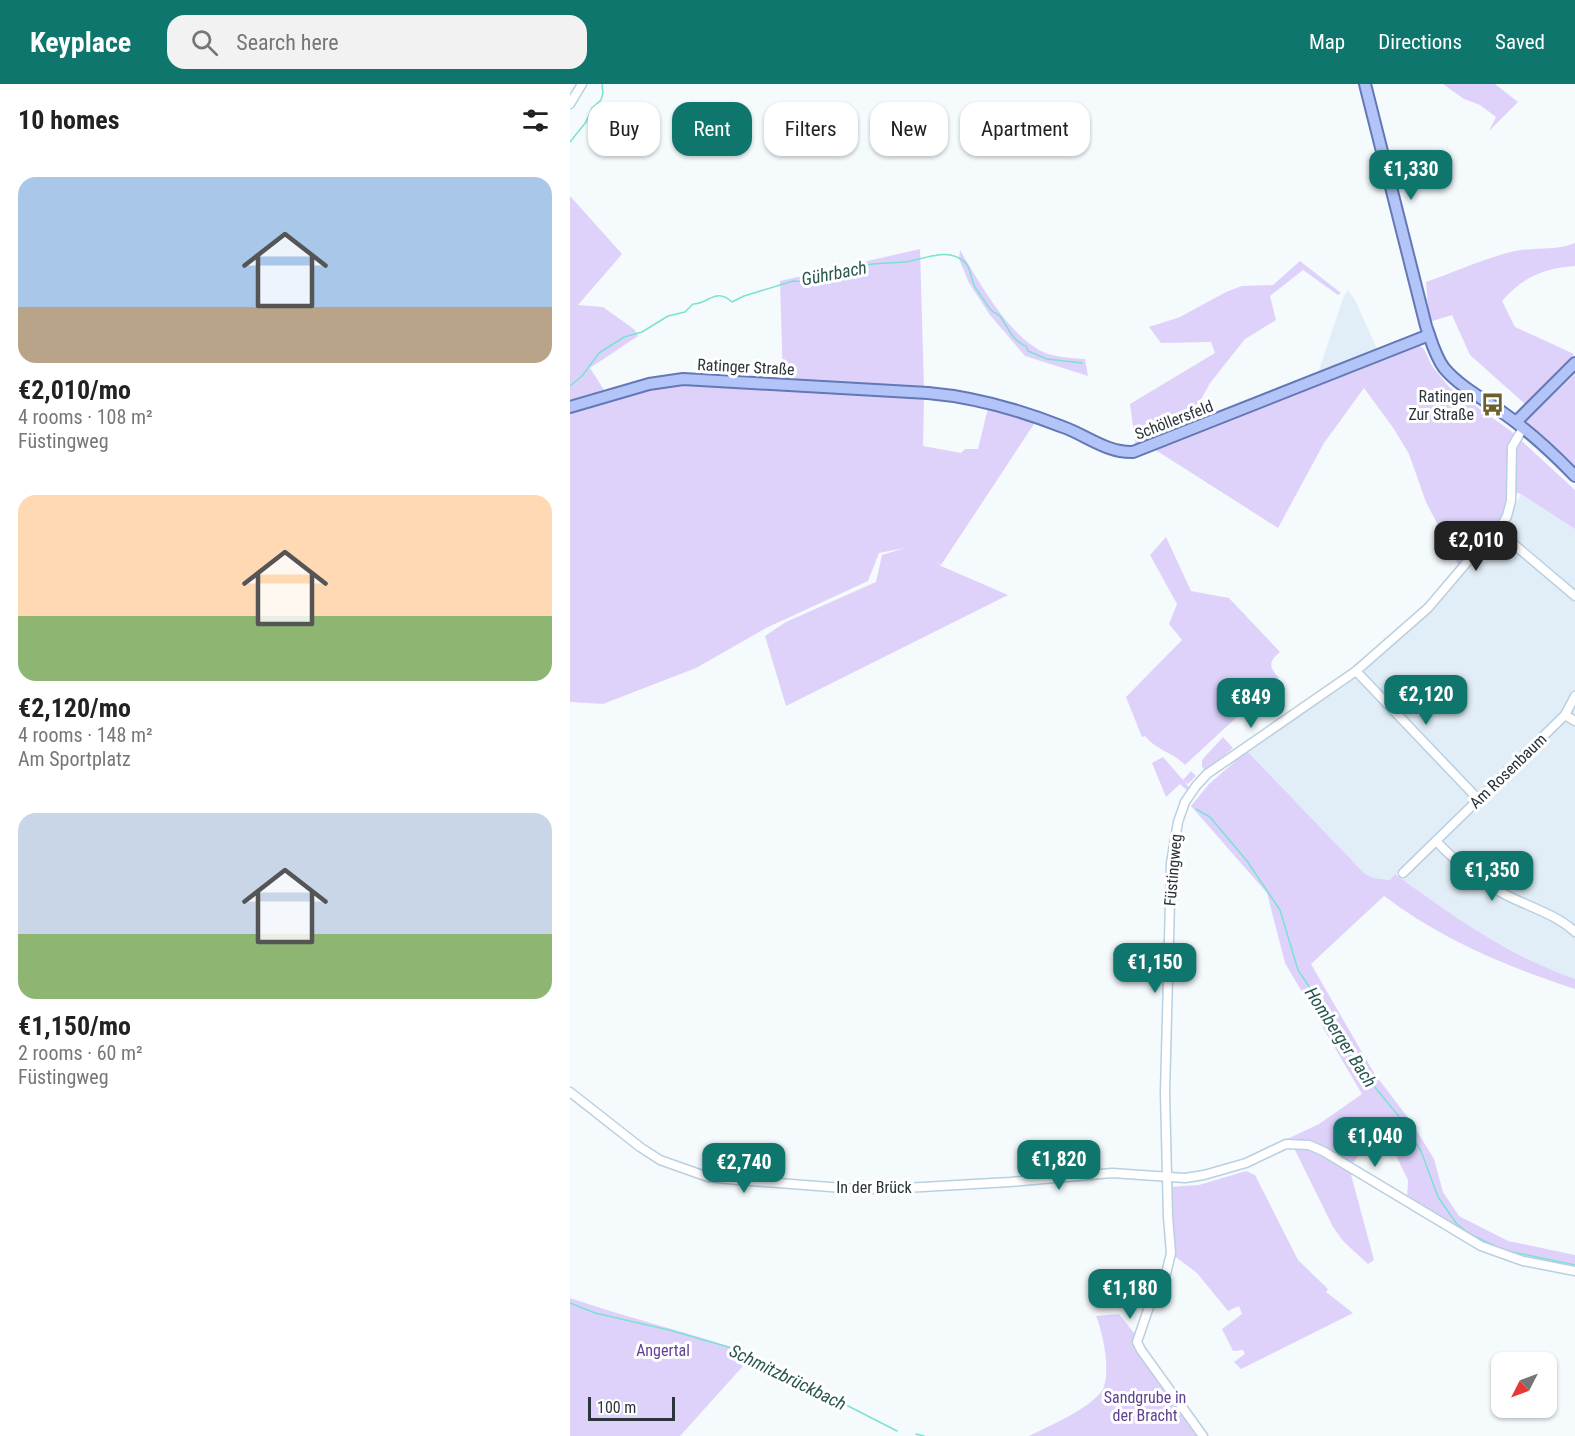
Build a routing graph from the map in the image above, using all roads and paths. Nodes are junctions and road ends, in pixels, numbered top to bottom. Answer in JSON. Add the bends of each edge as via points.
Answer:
{"nodes":[{"id":1,"x":582,"y":84,"type":"edge"},
{"id":2,"x":1365,"y":84,"type":"edge"},
{"id":3,"x":570,"y":104,"type":"edge"},
{"id":4,"x":1429,"y":335,"type":"junction"},
{"id":5,"x":1575,"y":363,"type":"edge"},
{"id":6,"x":924,"y":393,"type":"joint"},
{"id":7,"x":570,"y":407,"type":"edge"},
{"id":8,"x":1520,"y":425,"type":"junction"},
{"id":9,"x":1575,"y":476,"type":"edge"},
{"id":10,"x":1510,"y":541,"type":"dead end"},
{"id":11,"x":1575,"y":597,"type":"edge"},
{"id":12,"x":1356,"y":671,"type":"junction"},
{"id":13,"x":1575,"y":696,"type":"edge"},
{"id":14,"x":1565,"y":715,"type":"junction"},
{"id":15,"x":1575,"y":721,"type":"edge"},
{"id":16,"x":1478,"y":800,"type":"junction"},
{"id":17,"x":1436,"y":842,"type":"junction"},
{"id":18,"x":1403,"y":873,"type":"dead end"},
{"id":19,"x":1575,"y":932,"type":"edge"},
{"id":20,"x":570,"y":1092,"type":"edge"},
{"id":21,"x":1168,"y":1178,"type":"junction"},
{"id":22,"x":1575,"y":1271,"type":"edge"},
{"id":23,"x":1203,"y":1436,"type":"edge"}],
"edges":[{"from":1,"to":3,"type":"street"},
{"from":2,"to":4,"type":"main road"},
{"from":4,"to":6,"type":"main road","name":"Schöllersfeld","via":[[1133,452],[1112,449],[1063,426],[993,404]]},
{"from":4,"to":8,"type":"main road","via":[[1448,371]]},
{"from":5,"to":8,"type":"main road"},
{"from":6,"to":7,"type":"main road","name":"Ratinger Straße","via":[[683,379],[649,384]]},
{"from":8,"to":9,"type":"main road"},
{"from":8,"to":12,"type":"street","name":"Füstingweg","via":[[1512,447],[1510,501],[1500,529],[1428,608]]},
{"from":10,"to":11,"type":"street"},
{"from":12,"to":16,"type":"street"},
{"from":12,"to":21,"type":"street","name":"Füstingweg","via":[[1207,774],[1180,814],[1171,863],[1165,1093]]},
{"from":13,"to":14,"type":"street","name":"Am Rosenbaum"},
{"from":14,"to":15,"type":"street"},
{"from":14,"to":16,"type":"street","name":"Am Rosenbaum"},
{"from":16,"to":17,"type":"street","name":"Am Rosenbaum"},
{"from":17,"to":18,"type":"street","name":"Am Rosenbaum"},
{"from":17,"to":19,"type":"street","via":[[1462,867]]},
{"from":20,"to":21,"type":"street","name":"In der Brück","via":[[660,1160],[708,1177],[856,1189],[1112,1173]]},
{"from":21,"to":22,"type":"street","name":"In der Brück","via":[[1224,1170],[1286,1144],[1309,1145],[1481,1246],[1523,1261]]},
{"from":21,"to":23,"type":"street","name":"Füstingweg","via":[[1169,1264],[1137,1342]]}]}
